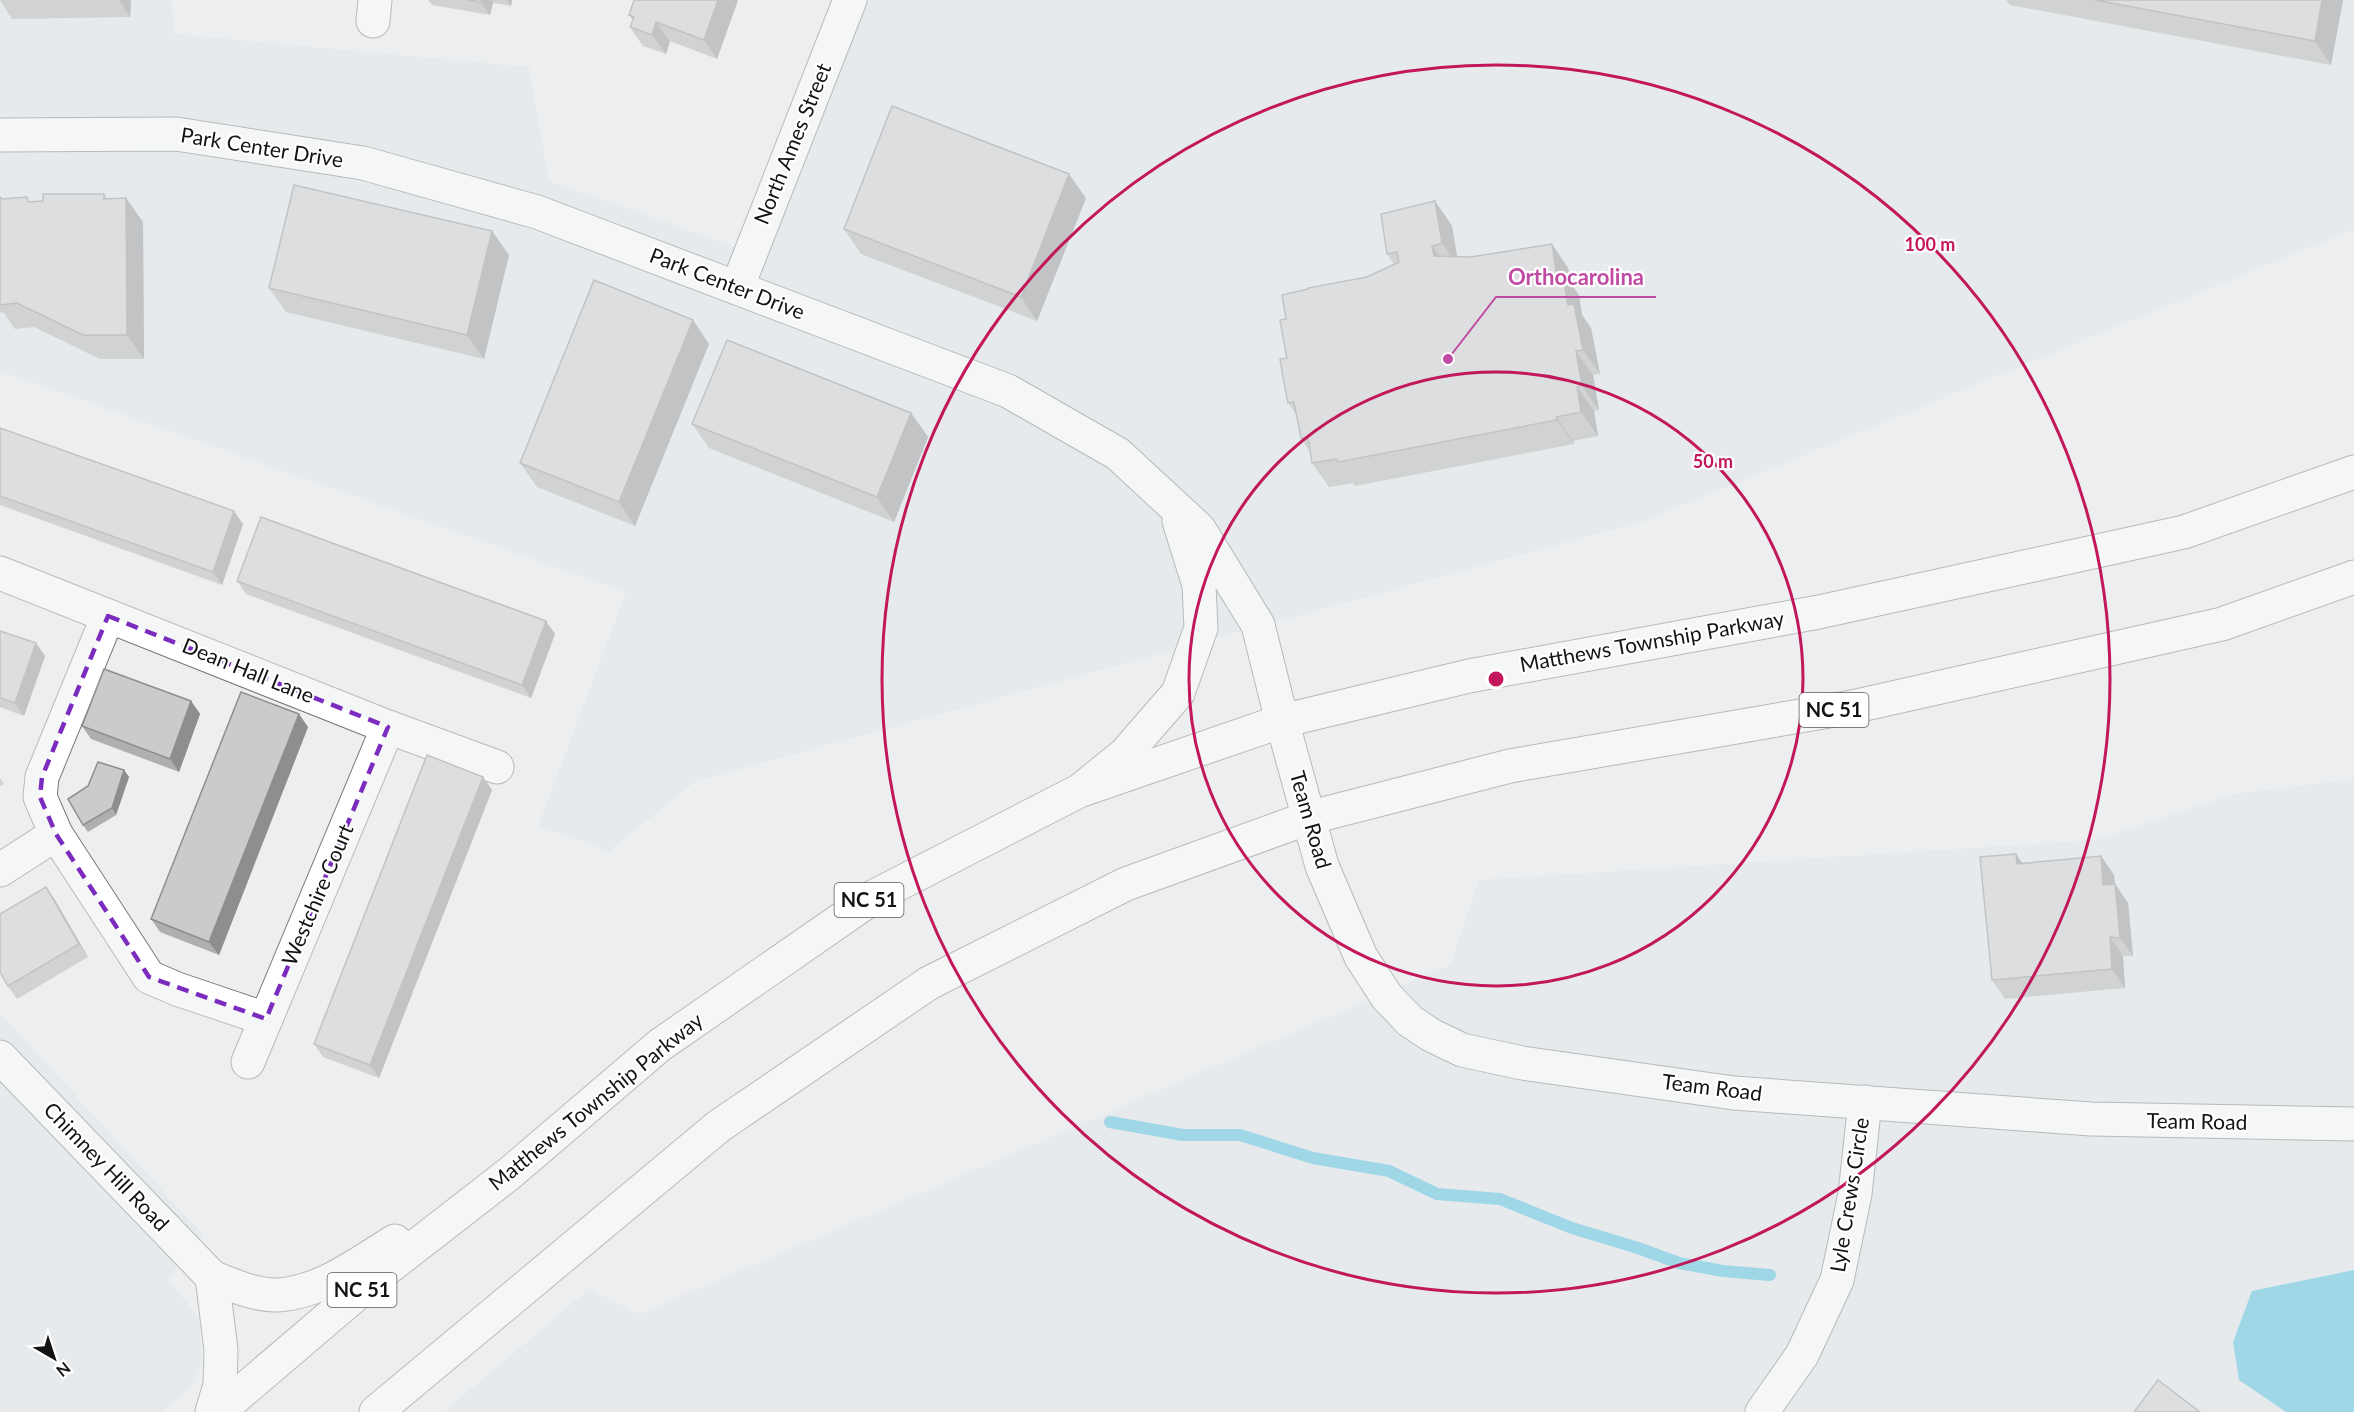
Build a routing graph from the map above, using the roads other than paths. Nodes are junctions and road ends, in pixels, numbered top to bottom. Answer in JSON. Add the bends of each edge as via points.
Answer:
{"nodes":[{"id":1,"x":850,"y":0,"type":"edge"},
{"id":2,"x":0,"y":135,"type":"edge"},
{"id":3,"x":737,"y":288,"type":"junction"},
{"id":4,"x":2354,"y":472,"type":"edge"},
{"id":5,"x":1175,"y":507,"type":"junction"},
{"id":6,"x":0,"y":573,"type":"edge"},
{"id":7,"x":2354,"y":577,"type":"edge"},
{"id":8,"x":108,"y":616,"type":"junction"},
{"id":9,"x":1282,"y":721,"type":"junction"},
{"id":10,"x":388,"y":727,"type":"junction"},
{"id":11,"x":497,"y":767,"type":"dead end"},
{"id":12,"x":1079,"y":791,"type":"junction"},
{"id":13,"x":1308,"y":818,"type":"junction"},
{"id":14,"x":56,"y":834,"type":"junction"},
{"id":15,"x":0,"y":870,"type":"edge"},
{"id":16,"x":266,"y":1019,"type":"junction"},
{"id":17,"x":0,"y":1057,"type":"edge"},
{"id":18,"x":248,"y":1062,"type":"dead end"},
{"id":19,"x":1865,"y":1102,"type":"junction"},
{"id":20,"x":2354,"y":1124,"type":"edge"},
{"id":21,"x":510,"y":1173,"type":"junction"},
{"id":22,"x":212,"y":1277,"type":"junction"},
{"id":23,"x":212,"y":1412,"type":"edge"},
{"id":24,"x":218,"y":1412,"type":"edge"},
{"id":25,"x":376,"y":1412,"type":"edge"},
{"id":26,"x":1762,"y":1412,"type":"edge"}],
"edges":[{"from":1,"to":3,"type":"street","name":"North Ames Street"},
{"from":2,"to":3,"type":"street","name":"Park Center Drive","via":[[176,134],[363,163],[537,212]]},
{"from":3,"to":5,"type":"street","name":"Park Center Drive","via":[[1008,391],[1118,454]]},
{"from":4,"to":9,"type":"street","name":"Matthews Township Parkway","number":"NC 51","via":[[2184,532],[1819,612],[1469,676]]},
{"from":5,"to":9,"type":"street","name":"Park Center Drive","via":[[1198,529],[1258,625]]},
{"from":5,"to":12,"type":"street","via":[[1199,585],[1201,628],[1178,693],[1125,754]]},
{"from":6,"to":8,"type":"street","name":"Dean Hall Lane"},
{"from":7,"to":13,"type":"street","number":"NC 51","via":[[2222,624],[1852,707],[1510,766]]},
{"from":8,"to":10,"type":"street","name":"Dean Hall Lane"},
{"from":8,"to":14,"type":"street","via":[[42,777],[40,797]]},
{"from":9,"to":12,"type":"street","name":"Matthews Township Parkway","number":"NC 51"},
{"from":9,"to":13,"type":"street","name":"Team Road"},
{"from":10,"to":11,"type":"street","name":"Dean Hall Lane"},
{"from":10,"to":16,"type":"street","name":"Westchire Court"},
{"from":12,"to":21,"type":"street","name":"Matthews Township Parkway","number":"NC 51","via":[[875,896],[660,1045]]},
{"from":13,"to":19,"type":"street","name":"Team Road","via":[[1322,866],[1361,957],[1387,997],[1410,1021],[1431,1035],[1462,1050],[1522,1063],[1734,1093]]},
{"from":13,"to":25,"type":"street","number":"NC 51","via":[[1126,884],[929,983],[719,1126]]},
{"from":14,"to":15,"type":"street"},
{"from":14,"to":16,"type":"street","via":[[149,977]]},
{"from":16,"to":18,"type":"street","name":"Westchire Court"},
{"from":17,"to":22,"type":"street","name":"Chimney Hill Road"},
{"from":19,"to":20,"type":"street","name":"Team Road","via":[[2091,1119]]},
{"from":19,"to":26,"type":"street","name":"Lyle Crews Circle","via":[[1855,1194],[1837,1280],[1802,1355]]},
{"from":21,"to":22,"type":"street","via":[[320,1286],[278,1295],[246,1290]]},
{"from":21,"to":24,"type":"street","name":"Matthews Township Parkway","number":"NC 51","via":[[380,1274]]},
{"from":22,"to":23,"type":"street","via":[[220,1350],[220,1386]]}]}
